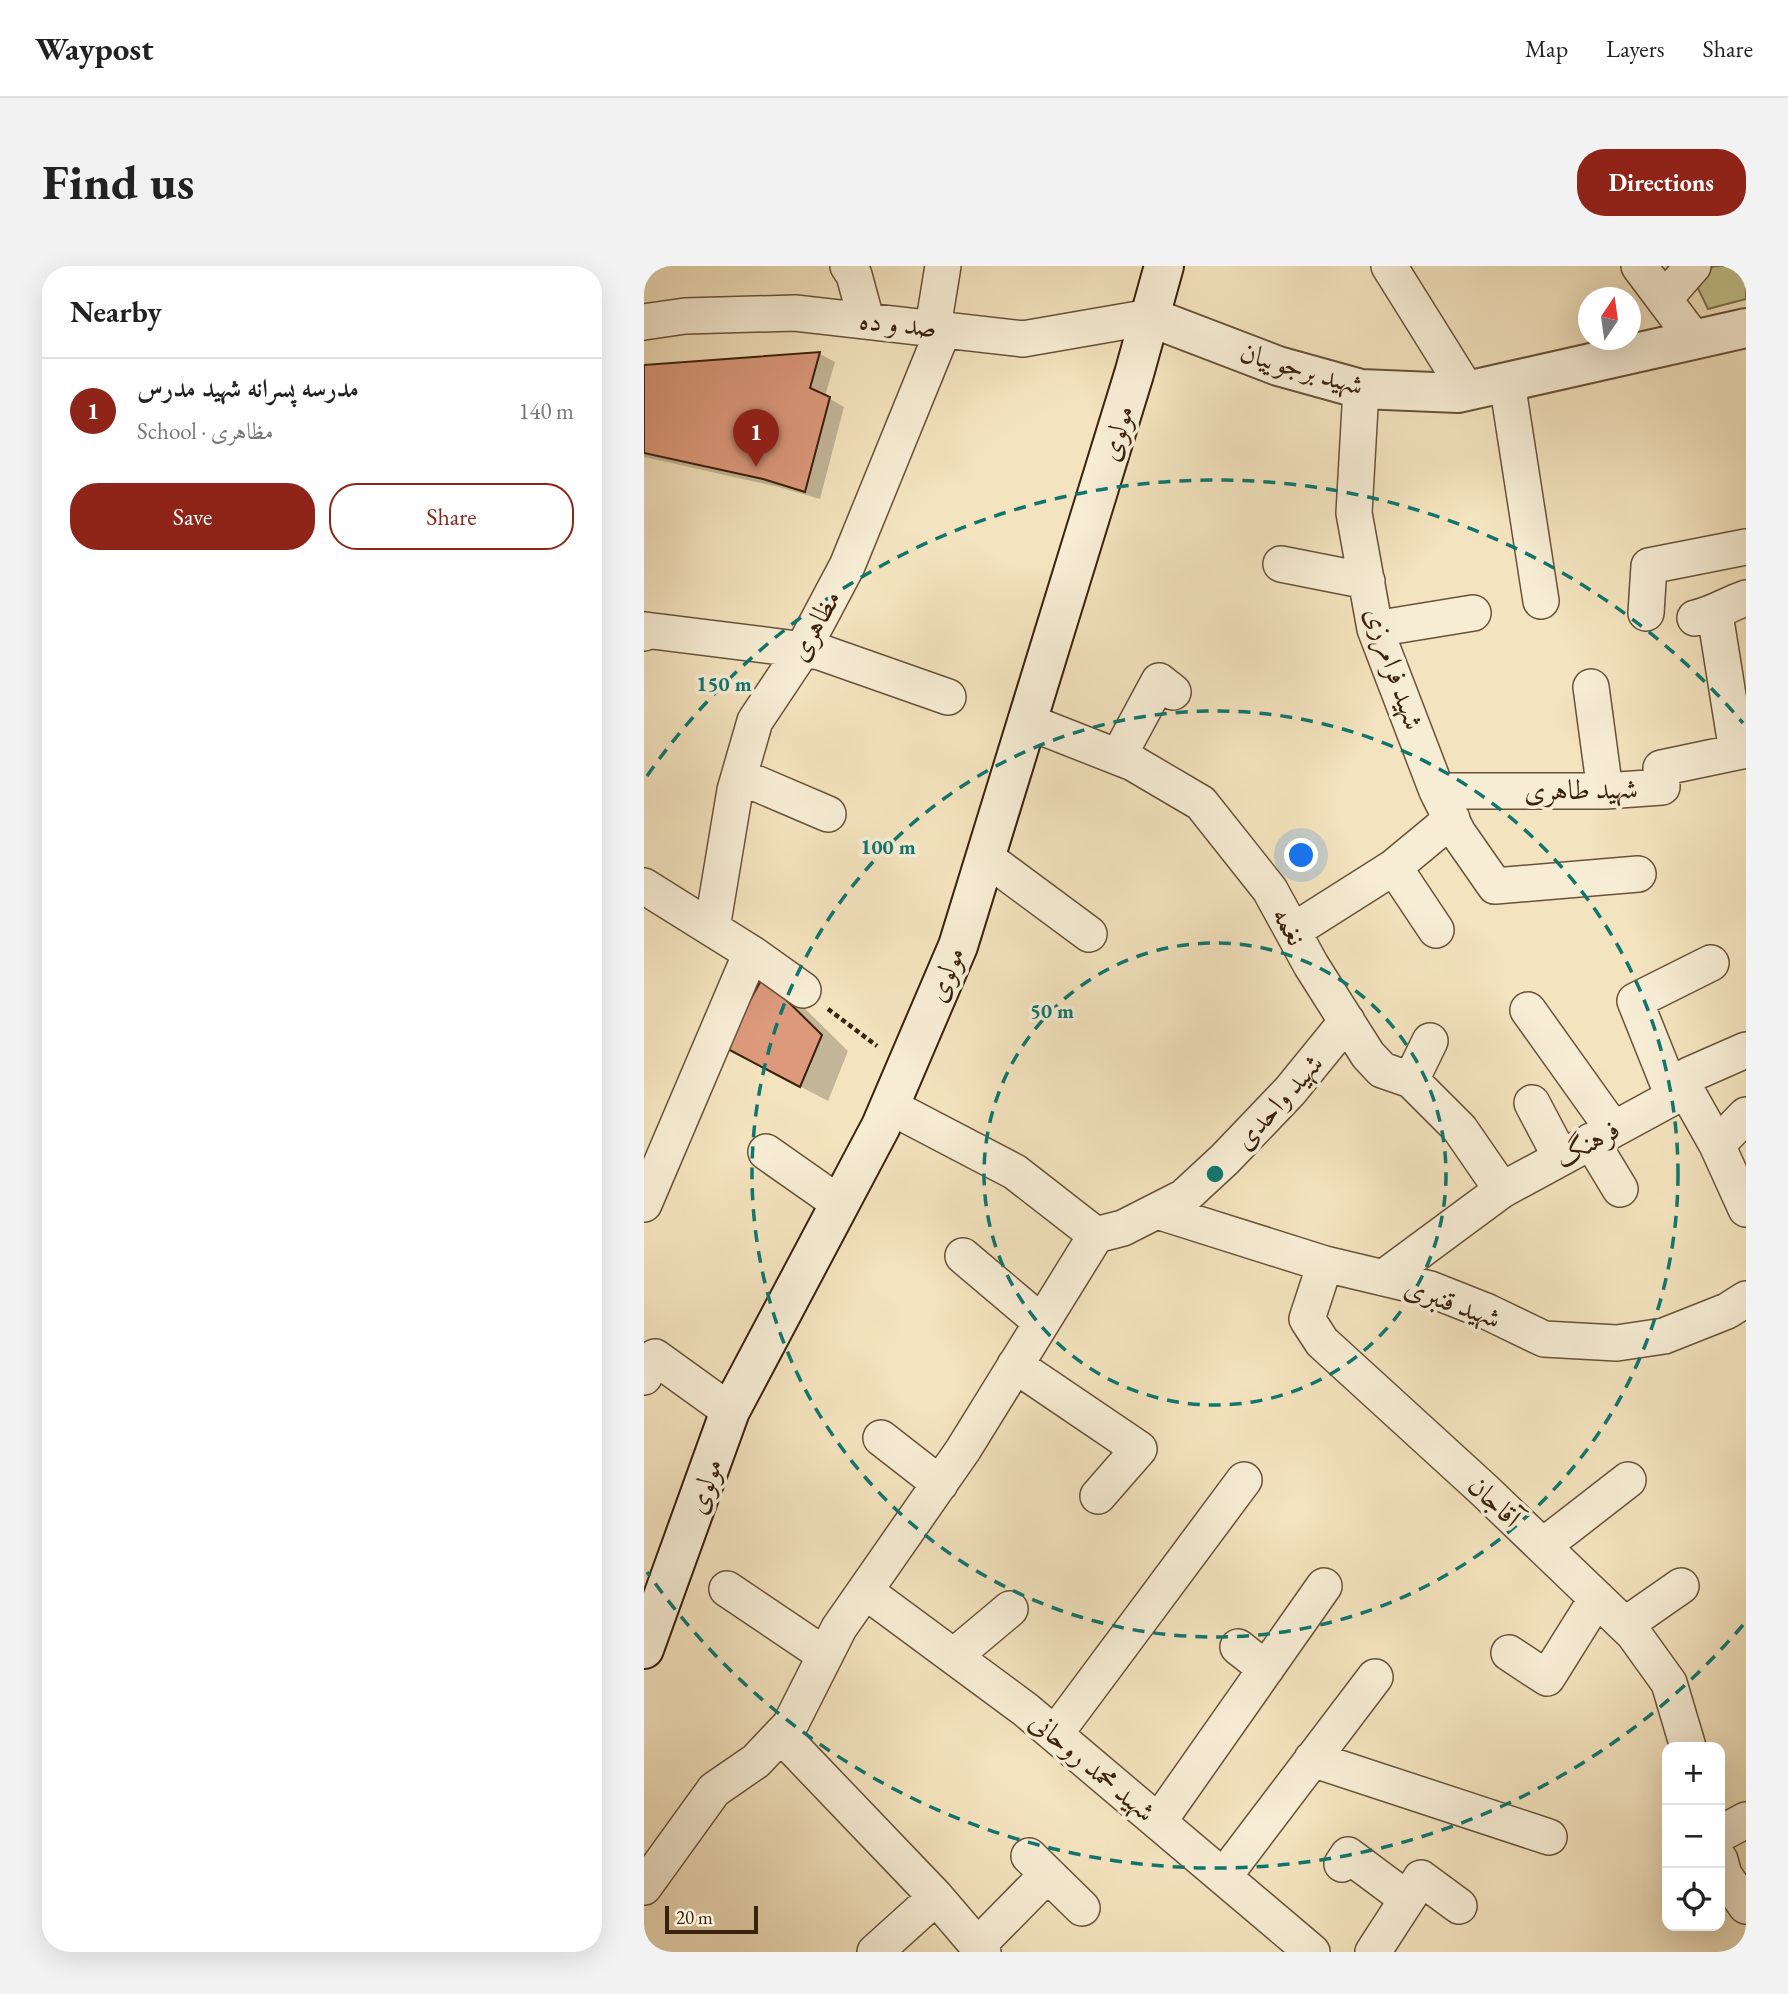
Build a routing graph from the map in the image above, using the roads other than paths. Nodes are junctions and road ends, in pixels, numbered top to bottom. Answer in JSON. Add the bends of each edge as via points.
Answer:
{"nodes":[{"id":1,"x":848,"y":266,"type":"edge"},
{"id":2,"x":943,"y":266,"type":"edge"},
{"id":3,"x":1164,"y":266,"type":"edge"},
{"id":4,"x":1389,"y":266,"type":"edge"},
{"id":5,"x":1639,"y":266,"type":"edge"},
{"id":6,"x":1693,"y":266,"type":"edge"},
{"id":7,"x":1664,"y":299,"type":"junction"},
{"id":8,"x":1150,"y":317,"type":"junction"},
{"id":9,"x":866,"y":319,"type":"junction"},
{"id":10,"x":644,"y":322,"type":"edge"},
{"id":11,"x":938,"y":327,"type":"junction"},
{"id":12,"x":1746,"y":328,"type":"edge"},
{"id":13,"x":1693,"y":338,"type":"junction"},
{"id":14,"x":1507,"y":382,"type":"junction"},
{"id":15,"x":1361,"y":389,"type":"junction"},
{"id":16,"x":1467,"y":391,"type":"junction"},
{"id":17,"x":1746,"y":547,"type":"edge"},
{"id":18,"x":1282,"y":564,"type":"dead end"},
{"id":19,"x":1367,"y":581,"type":"junction"},
{"id":20,"x":1746,"y":598,"type":"edge"},
{"id":21,"x":1541,"y":601,"type":"dead end"},
{"id":22,"x":1473,"y":613,"type":"dead end"},
{"id":23,"x":1646,"y":613,"type":"dead end"},
{"id":24,"x":1375,"y":629,"type":"junction"},
{"id":25,"x":645,"y":632,"type":"edge"},
{"id":26,"x":803,"y":649,"type":"junction"},
{"id":27,"x":1591,"y":687,"type":"dead end"},
{"id":28,"x":1173,"y":692,"type":"dead end"},
{"id":29,"x":948,"y":697,"type":"dead end"},
{"id":30,"x":1026,"y":721,"type":"junction"},
{"id":31,"x":1741,"y":751,"type":"edge"},
{"id":32,"x":1118,"y":757,"type":"junction"},
{"id":33,"x":739,"y":776,"type":"junction"},
{"id":34,"x":1605,"y":791,"type":"junction"},
{"id":35,"x":1444,"y":805,"type":"junction"},
{"id":36,"x":828,"y":814,"type":"dead end"},
{"id":37,"x":985,"y":857,"type":"junction"},
{"id":38,"x":1394,"y":867,"type":"junction"},
{"id":39,"x":1638,"y":874,"type":"dead end"},
{"id":40,"x":645,"y":889,"type":"edge"},
{"id":41,"x":712,"y":928,"type":"junction"},
{"id":42,"x":1436,"y":930,"type":"dead end"},
{"id":43,"x":1293,"y":931,"type":"junction"},
{"id":44,"x":1090,"y":934,"type":"dead end"},
{"id":45,"x":751,"y":953,"type":"junction"},
{"id":46,"x":1711,"y":963,"type":"dead end"},
{"id":47,"x":803,"y":990,"type":"road end"},
{"id":48,"x":1528,"y":1010,"type":"dead end"},
{"id":49,"x":1347,"y":1021,"type":"junction"},
{"id":50,"x":1430,"y":1041,"type":"dead end"},
{"id":51,"x":1746,"y":1050,"type":"edge"},
{"id":52,"x":1411,"y":1080,"type":"junction"},
{"id":53,"x":1679,"y":1093,"type":"junction"},
{"id":54,"x":1532,"y":1103,"type":"dead end"},
{"id":55,"x":890,"y":1106,"type":"junction"},
{"id":56,"x":1746,"y":1115,"type":"edge"},
{"id":57,"x":1602,"y":1135,"type":"junction"},
{"id":58,"x":1717,"y":1145,"type":"junction"},
{"id":59,"x":766,"y":1152,"type":"dead end"},
{"id":60,"x":1561,"y":1158,"type":"junction"},
{"id":61,"x":1619,"y":1189,"type":"dead end"},
{"id":62,"x":1503,"y":1190,"type":"junction"},
{"id":63,"x":644,"y":1204,"type":"edge"},
{"id":64,"x":841,"y":1204,"type":"junction"},
{"id":65,"x":1746,"y":1209,"type":"edge"},
{"id":66,"x":1157,"y":1210,"type":"junction"},
{"id":67,"x":1096,"y":1235,"type":"junction"},
{"id":68,"x":963,"y":1256,"type":"dead end"},
{"id":69,"x":1325,"y":1265,"type":"junction"},
{"id":70,"x":1383,"y":1278,"type":"junction"},
{"id":71,"x":1746,"y":1299,"type":"edge"},
{"id":72,"x":1041,"y":1322,"type":"junction"},
{"id":73,"x":1015,"y":1365,"type":"junction"},
{"id":74,"x":644,"y":1377,"type":"edge"},
{"id":75,"x":730,"y":1411,"type":"junction"},
{"id":76,"x":881,"y":1438,"type":"dead end"},
{"id":77,"x":1244,"y":1480,"type":"dead end"},
{"id":78,"x":1628,"y":1480,"type":"dead end"},
{"id":79,"x":940,"y":1484,"type":"junction"},
{"id":80,"x":1098,"y":1496,"type":"dead end"},
{"id":81,"x":1543,"y":1546,"type":"junction"},
{"id":82,"x":1324,"y":1586,"type":"dead end"},
{"id":83,"x":1681,"y":1586,"type":"dead end"},
{"id":84,"x":727,"y":1589,"type":"dead end"},
{"id":85,"x":865,"y":1591,"type":"junction"},
{"id":86,"x":1597,"y":1598,"type":"junction"},
{"id":87,"x":1010,"y":1609,"type":"dead end"},
{"id":88,"x":1625,"y":1625,"type":"junction"},
{"id":89,"x":1238,"y":1647,"type":"dead end"},
{"id":90,"x":644,"y":1649,"type":"edge"},
{"id":91,"x":1509,"y":1653,"type":"dead end"},
{"id":92,"x":825,"y":1655,"type":"junction"},
{"id":93,"x":954,"y":1656,"type":"junction"},
{"id":94,"x":1266,"y":1669,"type":"junction"},
{"id":95,"x":1375,"y":1677,"type":"dead end"},
{"id":96,"x":1055,"y":1734,"type":"junction"},
{"id":97,"x":781,"y":1735,"type":"junction"},
{"id":98,"x":1687,"y":1742,"type":"edge"},
{"id":99,"x":1312,"y":1759,"type":"junction"},
{"id":100,"x":1746,"y":1820,"type":"edge"},
{"id":101,"x":1159,"y":1822,"type":"junction"},
{"id":102,"x":1725,"y":1831,"type":"edge"},
{"id":103,"x":1549,"y":1837,"type":"dead end"},
{"id":104,"x":1342,"y":1864,"type":"dead end"},
{"id":105,"x":1722,"y":1868,"type":"edge"},
{"id":106,"x":1224,"y":1876,"type":"junction"},
{"id":107,"x":644,"y":1887,"type":"edge"},
{"id":108,"x":936,"y":1897,"type":"junction"},
{"id":109,"x":1407,"y":1899,"type":"junction"},
{"id":110,"x":1459,"y":1906,"type":"dead end"},
{"id":111,"x":1746,"y":1906,"type":"edge"},
{"id":112,"x":1082,"y":1908,"type":"dead end"},
{"id":113,"x":980,"y":1949,"type":"edge"},
{"id":114,"x":875,"y":1952,"type":"edge"},
{"id":115,"x":1312,"y":1952,"type":"edge"},
{"id":116,"x":1373,"y":1952,"type":"edge"}],
"edges":[{"from":1,"to":9,"type":"street"},
{"from":2,"to":11,"type":"street","name":"مظاهری"},
{"from":3,"to":8,"type":"main road","name":"مولوی"},
{"from":4,"to":16,"type":"street"},
{"from":5,"to":7,"type":"street"},
{"from":6,"to":7,"type":"street"},
{"from":7,"to":13,"type":"street"},
{"from":8,"to":11,"type":"street","name":"صد و ده","via":[[1023,339]]},
{"from":8,"to":15,"type":"main road","name":"شهید برجوییان","via":[[1278,366]]},
{"from":8,"to":30,"type":"main road","name":"مولوی"},
{"from":9,"to":10,"type":"street","name":"صد و ده","via":[[795,313],[685,316]]},
{"from":9,"to":11,"type":"street","name":"صد و ده"},
{"from":11,"to":26,"type":"street","name":"مظاهری","via":[[847,566]]},
{"from":12,"to":13,"type":"main road","name":"شهید برجوییان"},
{"from":13,"to":14,"type":"main road","name":"شهید برجوییان"},
{"from":14,"to":16,"type":"main road","name":"شهید برجوییان"},
{"from":14,"to":21,"type":"street"},
{"from":15,"to":16,"type":"main road","name":"شهید برجوییان"},
{"from":15,"to":19,"type":"street","name":"شهید فرامرزی","via":[[1354,513]]},
{"from":17,"to":23,"type":"street","via":[[1649,566]]},
{"from":18,"to":19,"type":"street"},
{"from":19,"to":24,"type":"street","name":"شهید فرامرزی"},
{"from":20,"to":31,"type":"street","via":[[1705,616]]},
{"from":22,"to":24,"type":"street"},
{"from":24,"to":35,"type":"street","name":"شهید فرامرزی"},
{"from":25,"to":26,"type":"street"},
{"from":26,"to":29,"type":"street"},
{"from":26,"to":33,"type":"street","name":"مظاهری","via":[[755,721]]},
{"from":27,"to":34,"type":"street"},
{"from":28,"to":32,"type":"street","via":[[1159,681]]},
{"from":30,"to":32,"type":"street","name":"نغمه"},
{"from":30,"to":37,"type":"main road","name":"مولوی"},
{"from":31,"to":34,"type":"street","name":"شهید طاهری","via":[[1661,768],[1662,787]]},
{"from":32,"to":43,"type":"street","name":"نغمه","via":[[1201,803],[1270,890]]},
{"from":33,"to":36,"type":"street"},
{"from":33,"to":41,"type":"street","name":"مظاهری"},
{"from":34,"to":35,"type":"street","name":"شهید طاهری"},
{"from":35,"to":38,"type":"street"},
{"from":35,"to":39,"type":"street","name":"شهید فرامرزی","via":[[1458,834],[1495,886]]},
{"from":37,"to":44,"type":"street"},
{"from":37,"to":55,"type":"main road","name":"مولوی","via":[[958,946]]},
{"from":38,"to":42,"type":"street"},
{"from":38,"to":43,"type":"street"},
{"from":40,"to":41,"type":"street"},
{"from":41,"to":45,"type":"street"},
{"from":43,"to":49,"type":"street","name":"نغمه"},
{"from":45,"to":47,"type":"street"},
{"from":45,"to":63,"type":"street"},
{"from":46,"to":53,"type":"street","via":[[1635,1001]]},
{"from":48,"to":57,"type":"street"},
{"from":49,"to":52,"type":"street","name":"نغمه","via":[[1382,1070]]},
{"from":49,"to":66,"type":"street","name":"شهید واحدی","via":[[1290,1091],[1225,1159],[1184,1197]]},
{"from":50,"to":52,"type":"street"},
{"from":51,"to":53,"type":"street","name":"فرهنگ","via":[[1689,1075]]},
{"from":52,"to":62,"type":"street","name":"نغمه","via":[[1460,1129]]},
{"from":53,"to":57,"type":"street","name":"فرهنگ"},
{"from":53,"to":58,"type":"street"},
{"from":54,"to":60,"type":"street"},
{"from":55,"to":64,"type":"main road","name":"مولوی"},
{"from":55,"to":67,"type":"street","via":[[1015,1172]]},
{"from":56,"to":58,"type":"street"},
{"from":57,"to":60,"type":"street","name":"فرهنگ"},
{"from":57,"to":61,"type":"street"},
{"from":58,"to":65,"type":"street"},
{"from":59,"to":64,"type":"street"},
{"from":60,"to":62,"type":"street","name":"فرهنگ"},
{"from":62,"to":70,"type":"street","name":"فرهنگ"},
{"from":64,"to":75,"type":"main road","name":"مولوی"},
{"from":66,"to":67,"type":"street","name":"شهید واحدی","via":[[1123,1228]]},
{"from":66,"to":69,"type":"street","name":"شهید قنبری"},
{"from":67,"to":72,"type":"street"},
{"from":68,"to":72,"type":"street"},
{"from":69,"to":70,"type":"street","name":"شهید قنبری"},
{"from":69,"to":81,"type":"street","name":"آقاجان","via":[[1307,1319],[1322,1342]]},
{"from":70,"to":71,"type":"street","name":"شهید قنبری","via":[[1430,1289],[1544,1339],[1617,1343],[1664,1336]]},
{"from":72,"to":73,"type":"street"},
{"from":73,"to":79,"type":"street"},
{"from":73,"to":80,"type":"street","via":[[1139,1448]]},
{"from":74,"to":75,"type":"street","via":[[655,1357]]},
{"from":75,"to":90,"type":"main road","name":"مولوی"},
{"from":76,"to":79,"type":"street"},
{"from":77,"to":96,"type":"street"},
{"from":78,"to":81,"type":"street"},
{"from":79,"to":85,"type":"street"},
{"from":81,"to":86,"type":"street","name":"آقاجان"},
{"from":82,"to":94,"type":"street"},
{"from":83,"to":88,"type":"street"},
{"from":84,"to":92,"type":"street"},
{"from":85,"to":92,"type":"street"},
{"from":85,"to":93,"type":"street","name":"شهید محمد روحانی"},
{"from":86,"to":88,"type":"street","name":"آقاجان"},
{"from":86,"to":91,"type":"street","via":[[1548,1678]]},
{"from":87,"to":93,"type":"street"},
{"from":88,"to":98,"type":"street","name":"آقاجان","via":[[1669,1683]]},
{"from":89,"to":94,"type":"street"},
{"from":92,"to":97,"type":"street"},
{"from":93,"to":96,"type":"street","name":"شهید محمد روحانی"},
{"from":94,"to":101,"type":"street"},
{"from":95,"to":99,"type":"street"},
{"from":96,"to":101,"type":"street","name":"شهید محمد روحانی"},
{"from":97,"to":107,"type":"street","via":[[755,1761],[714,1790]]},
{"from":97,"to":108,"type":"street"},
{"from":99,"to":103,"type":"street"},
{"from":99,"to":106,"type":"street"},
{"from":100,"to":102,"type":"street"},
{"from":101,"to":106,"type":"street","name":"شهید محمد روحانی"},
{"from":104,"to":109,"type":"street","via":[[1348,1855]]},
{"from":105,"to":111,"type":"street"},
{"from":106,"to":115,"type":"street","name":"شهید محمد روحانی"},
{"from":108,"to":113,"type":"street"},
{"from":108,"to":114,"type":"street"},
{"from":109,"to":110,"type":"street","via":[[1421,1878]]},
{"from":109,"to":116,"type":"street"},
{"from":112,"to":113,"type":"street","via":[[1038,1866]]}]}
